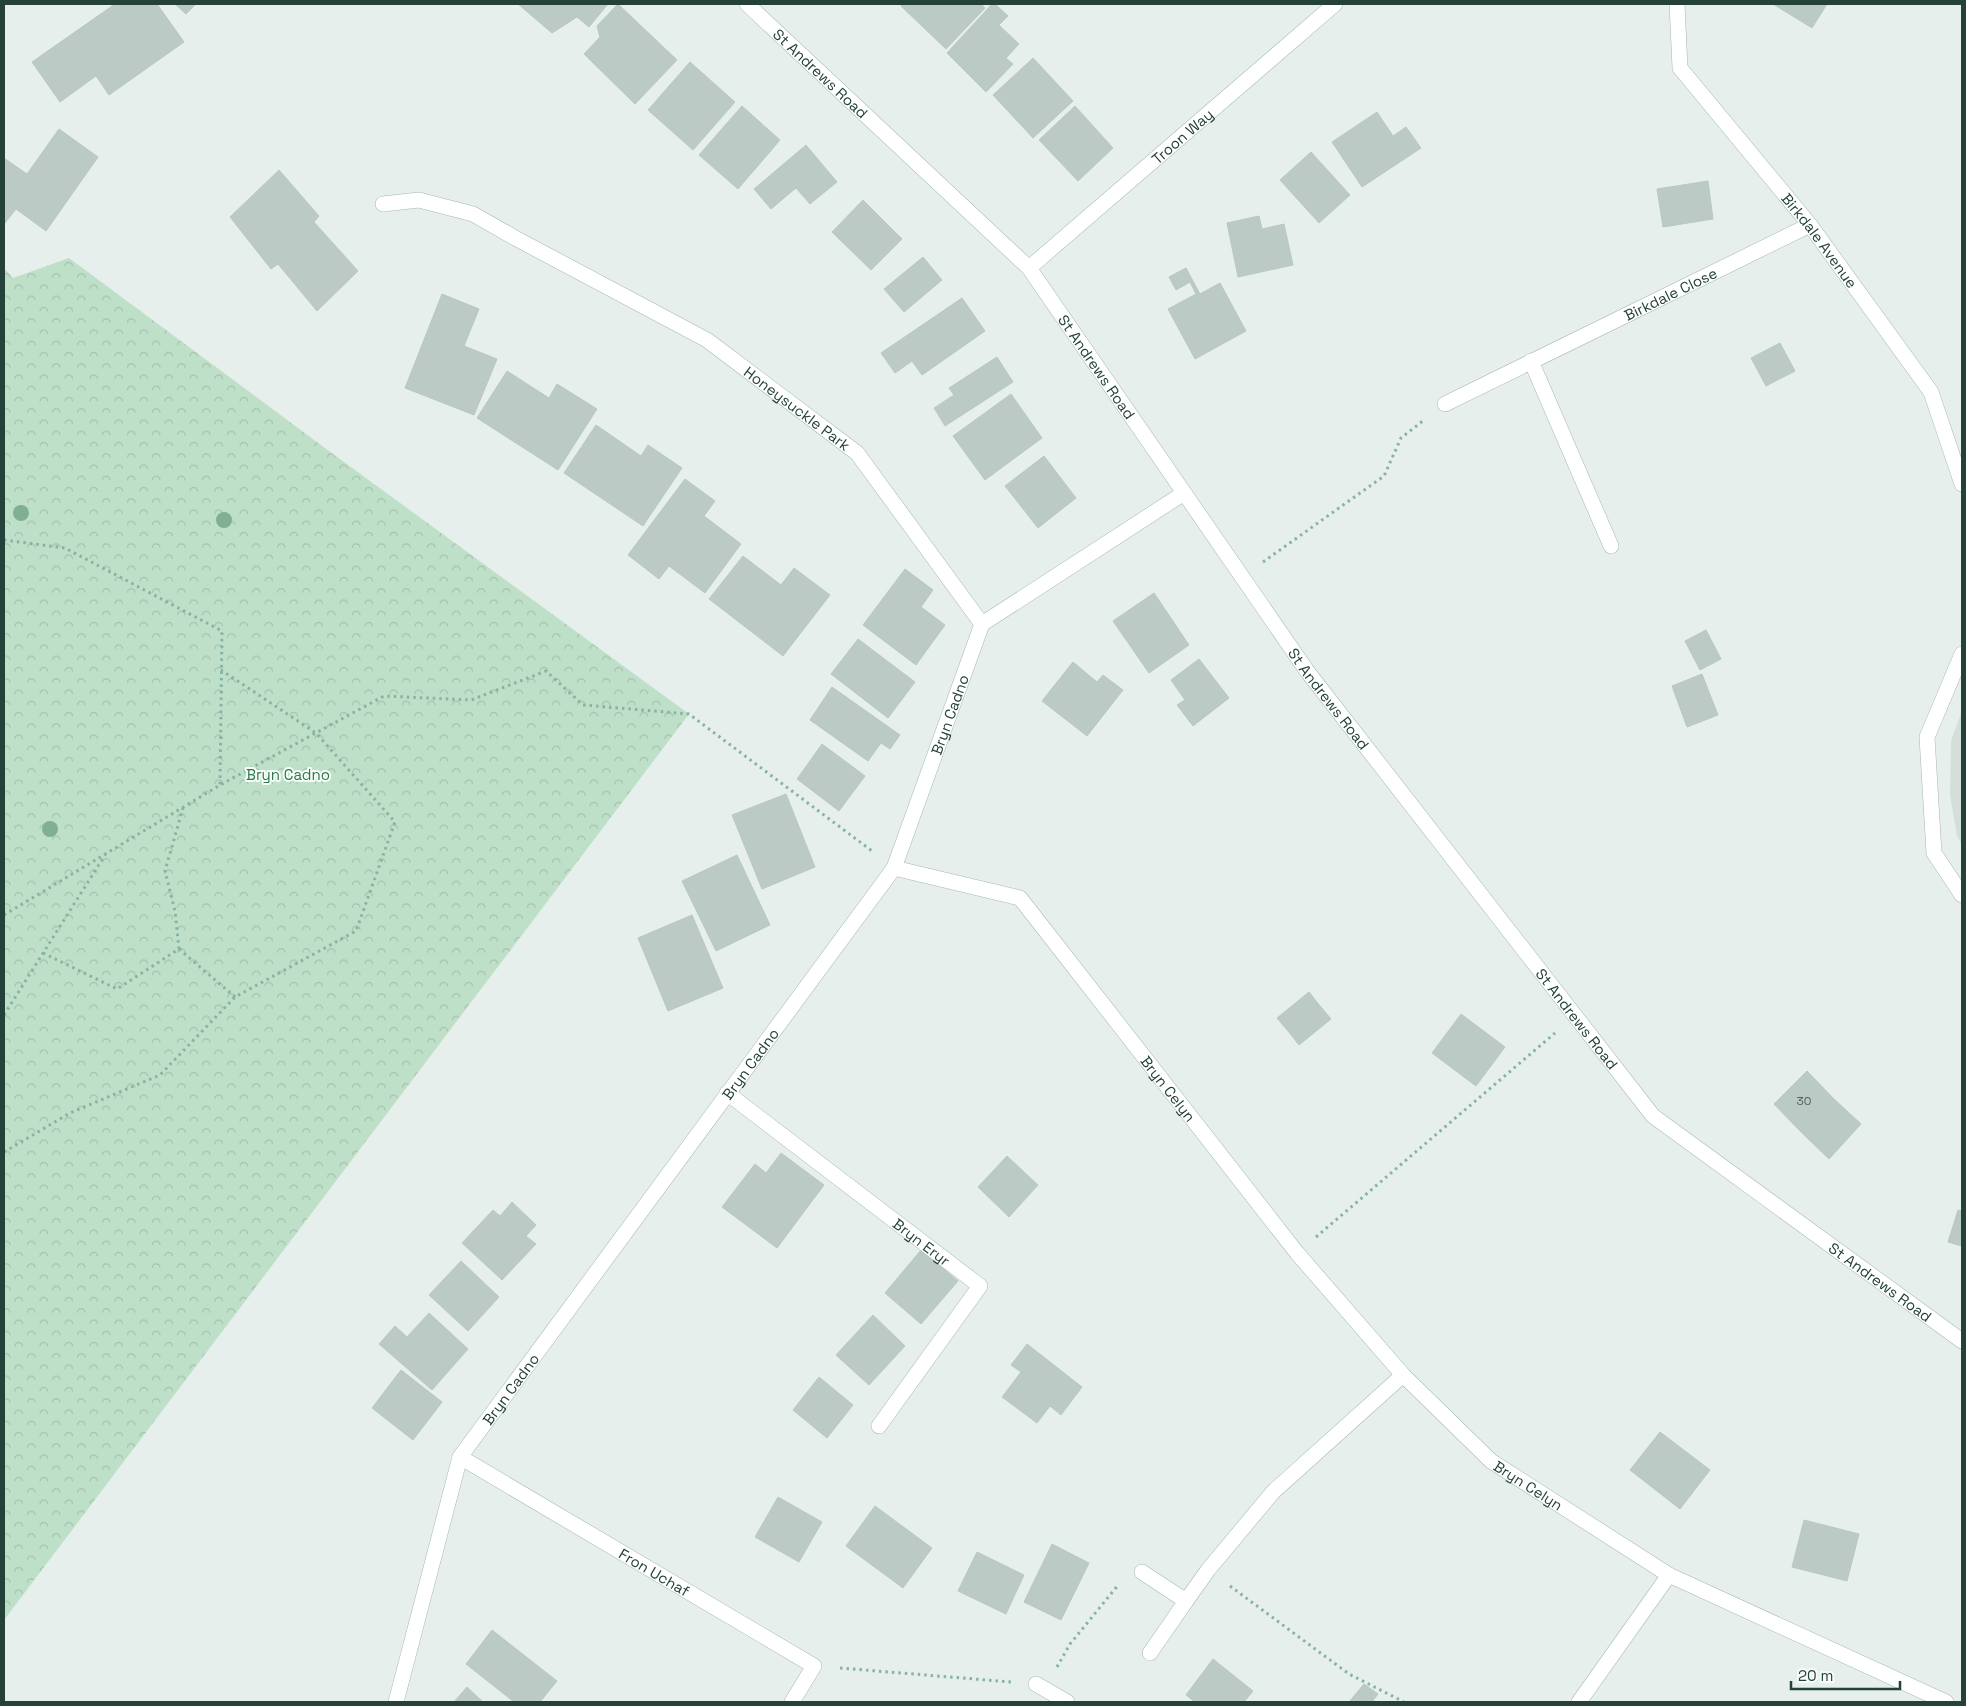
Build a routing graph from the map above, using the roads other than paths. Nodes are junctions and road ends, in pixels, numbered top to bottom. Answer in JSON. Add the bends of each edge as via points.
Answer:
{"nodes":[{"id":1,"x":747,"y":4,"type":"edge"},
{"id":2,"x":1335,"y":4,"type":"edge"},
{"id":3,"x":1677,"y":4,"type":"edge"},
{"id":4,"x":383,"y":204,"type":"dead end"},
{"id":5,"x":1810,"y":225,"type":"junction"},
{"id":6,"x":1028,"y":268,"type":"junction"},
{"id":7,"x":1531,"y":361,"type":"junction"},
{"id":8,"x":1445,"y":404,"type":"road end"},
{"id":9,"x":1962,"y":484,"type":"edge"},
{"id":10,"x":1184,"y":493,"type":"junction"},
{"id":11,"x":1611,"y":546,"type":"dead end"},
{"id":12,"x":982,"y":624,"type":"junction"},
{"id":13,"x":1962,"y":654,"type":"edge"},
{"id":14,"x":894,"y":868,"type":"junction"},
{"id":15,"x":1962,"y":894,"type":"edge"},
{"id":16,"x":727,"y":1093,"type":"junction"},
{"id":17,"x":1962,"y":1341,"type":"edge"},
{"id":18,"x":1403,"y":1375,"type":"junction"},
{"id":19,"x":880,"y":1426,"type":"dead end"},
{"id":20,"x":460,"y":1457,"type":"junction"},
{"id":21,"x":1142,"y":1572,"type":"road end"},
{"id":22,"x":1669,"y":1575,"type":"junction"},
{"id":23,"x":1186,"y":1602,"type":"junction"},
{"id":24,"x":1150,"y":1653,"type":"dead end"},
{"id":25,"x":1040,"y":1686,"type":"road end"},
{"id":26,"x":396,"y":1702,"type":"edge"},
{"id":27,"x":792,"y":1702,"type":"edge"},
{"id":28,"x":1067,"y":1702,"type":"edge"},
{"id":29,"x":1579,"y":1702,"type":"edge"},
{"id":30,"x":1946,"y":1702,"type":"edge"}],
"edges":[{"from":1,"to":6,"type":"street","name":"St Andrews Road"},
{"from":2,"to":6,"type":"street","name":"Troon Way"},
{"from":3,"to":5,"type":"street","name":"Birkdale Avenue","via":[[1680,68]]},
{"from":4,"to":12,"type":"street","name":"Honeysuckle Park","via":[[418,200],[473,214],[707,340],[857,453]]},
{"from":5,"to":7,"type":"street","name":"Birkdale Close"},
{"from":5,"to":9,"type":"street","name":"Birkdale Avenue","via":[[1931,392]]},
{"from":6,"to":10,"type":"street","name":"St Andrews Road"},
{"from":7,"to":8,"type":"street","name":"Birkdale Close"},
{"from":7,"to":11,"type":"street"},
{"from":10,"to":12,"type":"street"},
{"from":10,"to":17,"type":"street","name":"St Andrews Road","via":[[1307,671],[1652,1116]]},
{"from":12,"to":14,"type":"street","name":"Bryn Cadno"},
{"from":13,"to":15,"type":"street","via":[[1927,737],[1934,853]]},
{"from":14,"to":16,"type":"street","name":"Bryn Cadno"},
{"from":14,"to":18,"type":"street","name":"Bryn Celyn","via":[[1020,898],[1297,1253]]},
{"from":16,"to":19,"type":"street","name":"Bryn Eryr","via":[[980,1286]]},
{"from":16,"to":20,"type":"street","name":"Bryn Cadno"},
{"from":18,"to":22,"type":"street","name":"Bryn Celyn","via":[[1492,1461]]},
{"from":18,"to":23,"type":"street","via":[[1273,1492],[1208,1570]]},
{"from":20,"to":26,"type":"street","name":"Bryn Cadno"},
{"from":20,"to":27,"type":"street","name":"Fron Uchaf","via":[[814,1666]]},
{"from":21,"to":23,"type":"street"},
{"from":22,"to":29,"type":"street"},
{"from":22,"to":30,"type":"street","name":"Bryn Celyn"},
{"from":23,"to":24,"type":"street"},
{"from":25,"to":28,"type":"street"}]}
